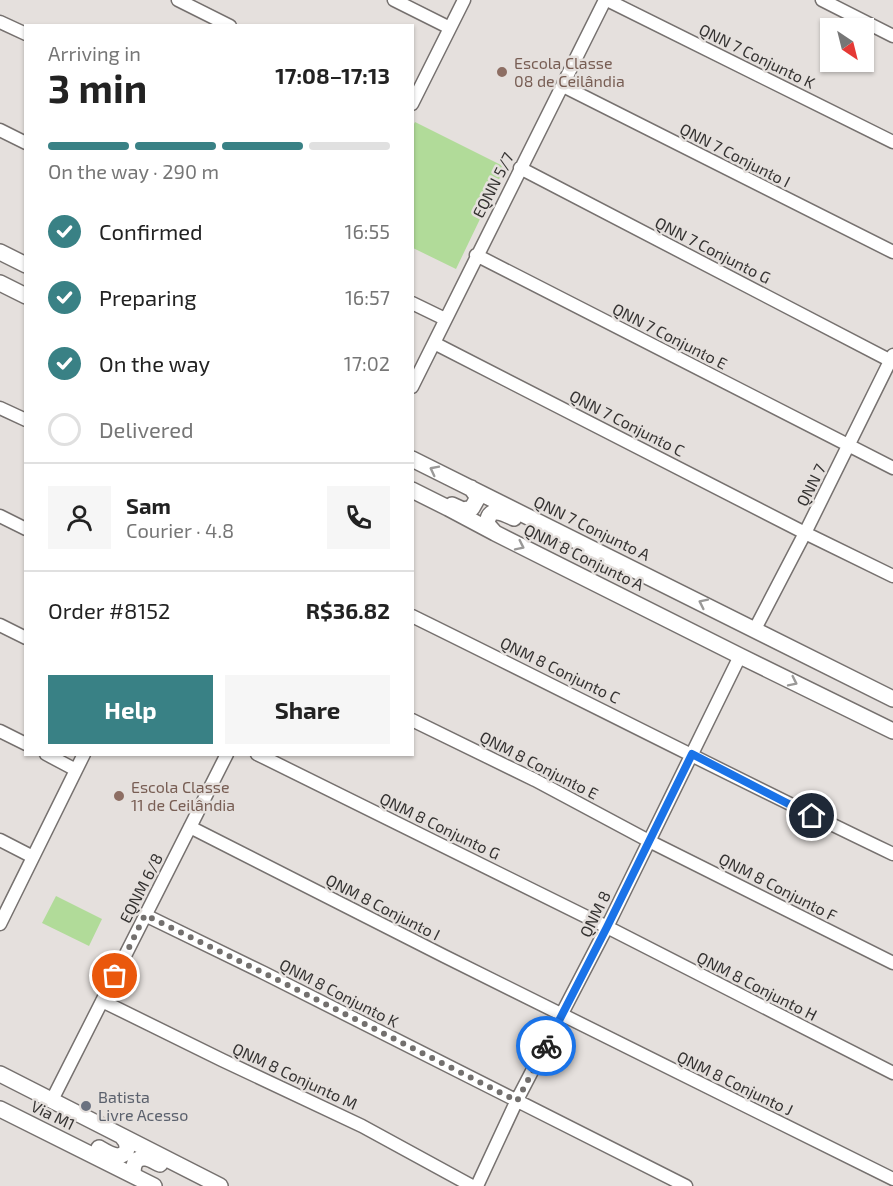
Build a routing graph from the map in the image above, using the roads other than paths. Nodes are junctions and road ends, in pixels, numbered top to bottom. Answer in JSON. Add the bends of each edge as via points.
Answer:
{"nodes":[{"id":1,"x":178,"y":0,"type":"edge"},
{"id":2,"x":394,"y":0,"type":"edge"},
{"id":3,"x":464,"y":0,"type":"edge"},
{"id":4,"x":606,"y":0,"type":"edge"},
{"id":5,"x":822,"y":0,"type":"edge"},
{"id":6,"x":0,"y":22,"type":"edge"},
{"id":7,"x":226,"y":24,"type":"edge"},
{"id":8,"x":450,"y":28,"type":"junction"},
{"id":9,"x":24,"y":33,"type":"edge"},
{"id":10,"x":893,"y":36,"type":"edge"},
{"id":11,"x":563,"y":86,"type":"junction"},
{"id":12,"x":414,"y":100,"type":"edge"},
{"id":13,"x":0,"y":130,"type":"edge"},
{"id":14,"x":24,"y":141,"type":"edge"},
{"id":15,"x":893,"y":142,"type":"edge"},
{"id":16,"x":520,"y":168,"type":"junction"},
{"id":17,"x":0,"y":252,"type":"edge"},
{"id":18,"x":893,"y":252,"type":"edge"},
{"id":19,"x":476,"y":255,"type":"junction"},
{"id":20,"x":24,"y":264,"type":"edge"},
{"id":21,"x":0,"y":283,"type":"edge"},
{"id":22,"x":24,"y":295,"type":"edge"},
{"id":23,"x":414,"y":304,"type":"edge"},
{"id":24,"x":445,"y":319,"type":"junction"},
{"id":25,"x":434,"y":343,"type":"junction"},
{"id":26,"x":892,"y":359,"type":"edge"},
{"id":27,"x":414,"y":383,"type":"edge"},
{"id":28,"x":0,"y":408,"type":"edge"},
{"id":29,"x":24,"y":419,"type":"edge"},
{"id":30,"x":849,"y":446,"type":"junction"},
{"id":31,"x":414,"y":460,"type":"edge"},
{"id":32,"x":893,"y":468,"type":"edge"},
{"id":33,"x":414,"y":485,"type":"edge"},
{"id":34,"x":471,"y":488,"type":"junction"},
{"id":35,"x":414,"y":491,"type":"edge"},
{"id":36,"x":0,"y":516,"type":"edge"},
{"id":37,"x":24,"y":528,"type":"edge"},
{"id":38,"x":495,"y":533,"type":"junction"},
{"id":39,"x":805,"y":533,"type":"junction"},
{"id":40,"x":625,"y":564,"type":"junction"},
{"id":41,"x":893,"y":576,"type":"edge"},
{"id":42,"x":414,"y":617,"type":"edge"},
{"id":43,"x":0,"y":625,"type":"edge"},
{"id":44,"x":755,"y":629,"type":"junction"},
{"id":45,"x":24,"y":637,"type":"edge"},
{"id":46,"x":740,"y":656,"type":"junction"},
{"id":47,"x":893,"y":699,"type":"edge"},
{"id":48,"x":414,"y":721,"type":"edge"},
{"id":49,"x":891,"y":730,"type":"edge"},
{"id":50,"x":0,"y":731,"type":"edge"},
{"id":51,"x":24,"y":743,"type":"edge"},
{"id":52,"x":692,"y":754,"type":"junction"},
{"id":53,"x":50,"y":756,"type":"edge"},
{"id":54,"x":83,"y":756,"type":"edge"},
{"id":55,"x":226,"y":756,"type":"edge"},
{"id":56,"x":261,"y":756,"type":"edge"},
{"id":57,"x":76,"y":770,"type":"junction"},
{"id":58,"x":190,"y":827,"type":"junction"},
{"id":59,"x":0,"y":840,"type":"edge"},
{"id":60,"x":649,"y":841,"type":"junction"},
{"id":61,"x":893,"y":855,"type":"edge"},
{"id":62,"x":33,"y":857,"type":"junction"},
{"id":63,"x":145,"y":915,"type":"junction"},
{"id":64,"x":0,"y":924,"type":"edge"},
{"id":65,"x":607,"y":927,"type":"junction"},
{"id":66,"x":893,"y":963,"type":"edge"},
{"id":67,"x":102,"y":1001,"type":"junction"},
{"id":68,"x":562,"y":1015,"type":"junction"},
{"id":69,"x":893,"y":1073,"type":"edge"},
{"id":70,"x":0,"y":1074,"type":"edge"},
{"id":71,"x":52,"y":1100,"type":"junction"},
{"id":72,"x":517,"y":1101,"type":"junction"},
{"id":73,"x":0,"y":1108,"type":"edge"},
{"id":74,"x":123,"y":1138,"type":"junction"},
{"id":75,"x":134,"y":1176,"type":"junction"},
{"id":76,"x":893,"y":1179,"type":"edge"},
{"id":77,"x":218,"y":1185,"type":"edge"},
{"id":78,"x":154,"y":1186,"type":"edge"},
{"id":79,"x":472,"y":1186,"type":"edge"},
{"id":80,"x":477,"y":1186,"type":"edge"},
{"id":81,"x":686,"y":1186,"type":"edge"}],
"edges":[{"from":1,"to":7,"type":"street"},
{"from":2,"to":8,"type":"street"},
{"from":3,"to":8,"type":"street"},
{"from":4,"to":11,"type":"street","name":"EQNN 5/7"},
{"from":4,"to":15,"type":"street","name":"QNN 7 Conjunto K"},
{"from":5,"to":10,"type":"street"},
{"from":6,"to":9,"type":"street"},
{"from":8,"to":12,"type":"street"},
{"from":11,"to":16,"type":"street","name":"EQNN 5/7"},
{"from":11,"to":18,"type":"street","name":"QNN 7 Conjunto I"},
{"from":13,"to":14,"type":"street"},
{"from":16,"to":19,"type":"street","name":"EQNN 5/7"},
{"from":16,"to":26,"type":"street","name":"QNN 7 Conjunto G"},
{"from":17,"to":20,"type":"main road"},
{"from":19,"to":24,"type":"street","name":"EQNN 5/7"},
{"from":19,"to":30,"type":"street","name":"QNN 7 Conjunto E"},
{"from":21,"to":22,"type":"main road"},
{"from":23,"to":24,"type":"street"},
{"from":24,"to":25,"type":"street","name":"EQNN 5/7"},
{"from":25,"to":27,"type":"street","name":"EQNN 5/7"},
{"from":25,"to":39,"type":"street","name":"QNN 7 Conjunto C"},
{"from":26,"to":30,"type":"street","name":"QNN 7"},
{"from":28,"to":29,"type":"street"},
{"from":30,"to":32,"type":"street","name":"QNN 7 Conjunto E"},
{"from":30,"to":39,"type":"street","name":"QNN 7"},
{"from":34,"to":31,"type":"main road","name":"QNN 7 Conjunto A","one_way":true},
{"from":33,"to":34,"type":"main road","via":[[463,510],[472,508],[476,502]]},
{"from":34,"to":40,"type":"main road","name":"QNN 7 Conjunto A"},
{"from":35,"to":38,"type":"main road","name":"QNM 8 Conjunto A"},
{"from":36,"to":37,"type":"street"},
{"from":38,"to":40,"type":"main road","via":[[488,518],[500,511],[575,548]]},
{"from":38,"to":46,"type":"main road","name":"QNM 8 Conjunto A","one_way":true},
{"from":39,"to":41,"type":"street","name":"QNN 7 Conjunto C"},
{"from":39,"to":44,"type":"street","name":"QNN 7"},
{"from":44,"to":40,"type":"main road","name":"QNN 7 Conjunto A","one_way":true},
{"from":42,"to":52,"type":"street","name":"QNM 8 Conjunto C"},
{"from":43,"to":45,"type":"street"},
{"from":44,"to":47,"type":"main road","name":"QNN 7 Conjunto A"},
{"from":46,"to":49,"type":"main road","name":"QNM 8 Conjunto A","one_way":true},
{"from":46,"to":52,"type":"street","name":"QNM 8"},
{"from":48,"to":60,"type":"street","name":"QNM 8 Conjunto E"},
{"from":50,"to":51,"type":"street"},
{"from":52,"to":60,"type":"street","name":"QNM 8"},
{"from":52,"to":61,"type":"street","name":"QNM 8 Conjunto C"},
{"from":53,"to":57,"type":"street"},
{"from":54,"to":57,"type":"street"},
{"from":55,"to":58,"type":"street","name":"EQNM 6/8"},
{"from":56,"to":65,"type":"street","name":"QNM 8 Conjunto G"},
{"from":57,"to":62,"type":"street"},
{"from":58,"to":63,"type":"street","name":"EQNM 6/8"},
{"from":58,"to":68,"type":"street","name":"QNM 8 Conjunto I"},
{"from":59,"to":62,"type":"street"},
{"from":60,"to":65,"type":"street","name":"QNM 8"},
{"from":60,"to":66,"type":"street","name":"QNM 8 Conjunto F"},
{"from":62,"to":64,"type":"street"},
{"from":63,"to":67,"type":"street","name":"EQNM 6/8"},
{"from":63,"to":72,"type":"street","name":"QNM 8 Conjunto K"},
{"from":65,"to":68,"type":"street","name":"QNM 8"},
{"from":65,"to":69,"type":"street","name":"QNM 8 Conjunto H"},
{"from":67,"to":71,"type":"street","name":"EQNM 6/8"},
{"from":67,"to":79,"type":"street","name":"QNM 8 Conjunto M","via":[[362,1126]]},
{"from":68,"to":72,"type":"street","name":"QNM 8"},
{"from":68,"to":76,"type":"street","name":"QNM 8 Conjunto J"},
{"from":70,"to":71,"type":"main road"},
{"from":71,"to":74,"type":"main road"},
{"from":72,"to":80,"type":"street","name":"QNM 8"},
{"from":72,"to":81,"type":"street","name":"QNM 8 Conjunto K"},
{"from":73,"to":74,"type":"main road","via":[[31,1114],[116,1156],[127,1150]]},
{"from":73,"to":75,"type":"main road","name":"Via M1"},
{"from":74,"to":77,"type":"main road"},
{"from":75,"to":77,"type":"main road","via":[[135,1162],[145,1158],[194,1182]]},
{"from":75,"to":78,"type":"main road","name":"Via M1"}]}
